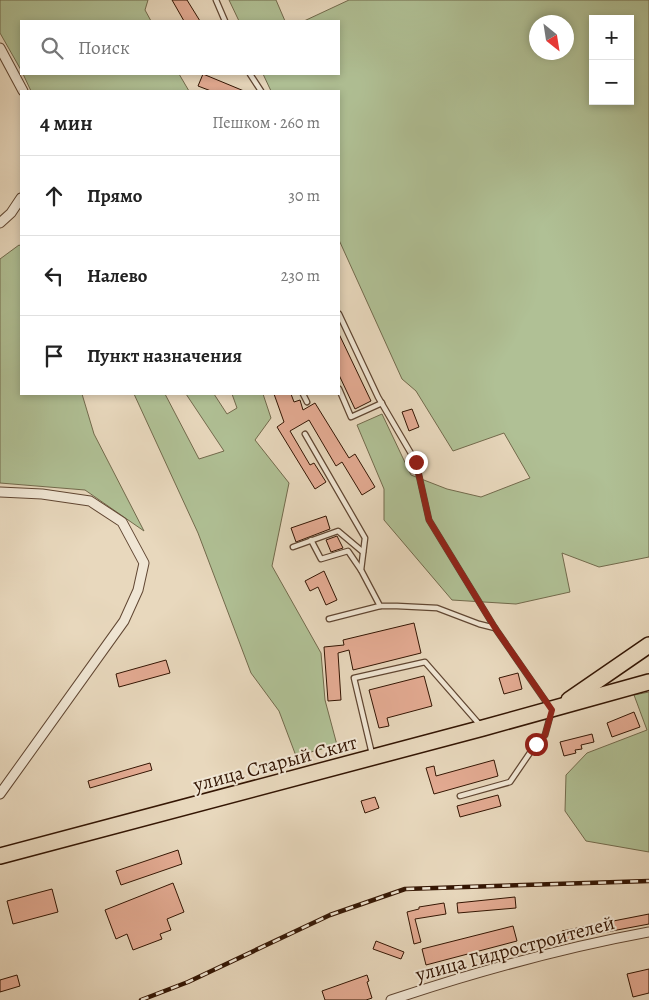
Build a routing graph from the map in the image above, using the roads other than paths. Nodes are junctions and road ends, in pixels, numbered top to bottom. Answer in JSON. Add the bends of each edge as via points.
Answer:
{"nodes":[{"id":1,"x":216,"y":0,"type":"edge"},
{"id":2,"x":225,"y":20,"type":"edge"},
{"id":3,"x":0,"y":48,"type":"edge"},
{"id":4,"x":251,"y":75,"type":"edge"},
{"id":5,"x":22,"y":90,"type":"edge"},
{"id":6,"x":260,"y":90,"type":"edge"},
{"id":7,"x":20,"y":200,"type":"edge"},
{"id":8,"x":0,"y":223,"type":"edge"},
{"id":9,"x":340,"y":316,"type":"edge"},
{"id":10,"x":340,"y":391,"type":"edge"},
{"id":11,"x":304,"y":395,"type":"edge"},
{"id":12,"x":307,"y":402,"type":"dead end"},
{"id":13,"x":382,"y":403,"type":"junction"},
{"id":14,"x":305,"y":434,"type":"dead end"},
{"id":15,"x":0,"y":492,"type":"edge"},
{"id":16,"x":310,"y":540,"type":"junction"},
{"id":17,"x":293,"y":547,"type":"dead end"},
{"id":18,"x":363,"y":552,"type":"junction"},
{"id":19,"x":361,"y":570,"type":"junction"},
{"id":20,"x":380,"y":606,"type":"junction"},
{"id":21,"x":330,"y":619,"type":"dead end"},
{"id":22,"x":495,"y":628,"type":"junction"},
{"id":23,"x":649,"y":645,"type":"edge"},
{"id":24,"x":649,"y":682,"type":"edge"},
{"id":25,"x":556,"y":708,"type":"junction"},
{"id":26,"x":483,"y":728,"type":"junction"},
{"id":27,"x":373,"y":758,"type":"junction"},
{"id":28,"x":0,"y":794,"type":"edge"},
{"id":29,"x":460,"y":796,"type":"dead end"},
{"id":30,"x":1,"y":854,"type":"edge"},
{"id":31,"x":649,"y":932,"type":"edge"},
{"id":32,"x":391,"y":1000,"type":"edge"}],
"edges":[{"from":1,"to":2,"type":"lane"},
{"from":3,"to":5,"type":"street"},
{"from":4,"to":6,"type":"lane"},
{"from":7,"to":8,"type":"street"},
{"from":9,"to":13,"type":"lane"},
{"from":10,"to":13,"type":"lane","via":[[351,417]]},
{"from":11,"to":12,"type":"lane"},
{"from":13,"to":22,"type":"lane","via":[[416,462],[429,520]]},
{"from":14,"to":18,"type":"lane","via":[[365,538]]},
{"from":15,"to":28,"type":"street","via":[[90,501],[122,522],[144,563],[138,590],[124,621]]},
{"from":16,"to":17,"type":"lane"},
{"from":16,"to":18,"type":"lane","via":[[338,531]]},
{"from":16,"to":19,"type":"lane","via":[[321,558],[348,551]]},
{"from":18,"to":19,"type":"lane"},
{"from":19,"to":20,"type":"lane"},
{"from":20,"to":21,"type":"lane"},
{"from":20,"to":22,"type":"lane","via":[[437,608]]},
{"from":22,"to":25,"type":"lane"},
{"from":23,"to":25,"type":"highway"},
{"from":24,"to":25,"type":"highway","name":"улица Старый Скит"},
{"from":25,"to":26,"type":"highway","name":"улица Старый Скит"},
{"from":25,"to":29,"type":"lane","via":[[545,735],[510,782]]},
{"from":26,"to":27,"type":"highway","name":"улица Старый Скит"},
{"from":26,"to":27,"type":"lane","via":[[425,662],[354,678]]},
{"from":27,"to":30,"type":"highway","name":"улица Старый Скит"},
{"from":31,"to":32,"type":"street","name":"улица Гидростроителей","via":[[556,952]]}]}
